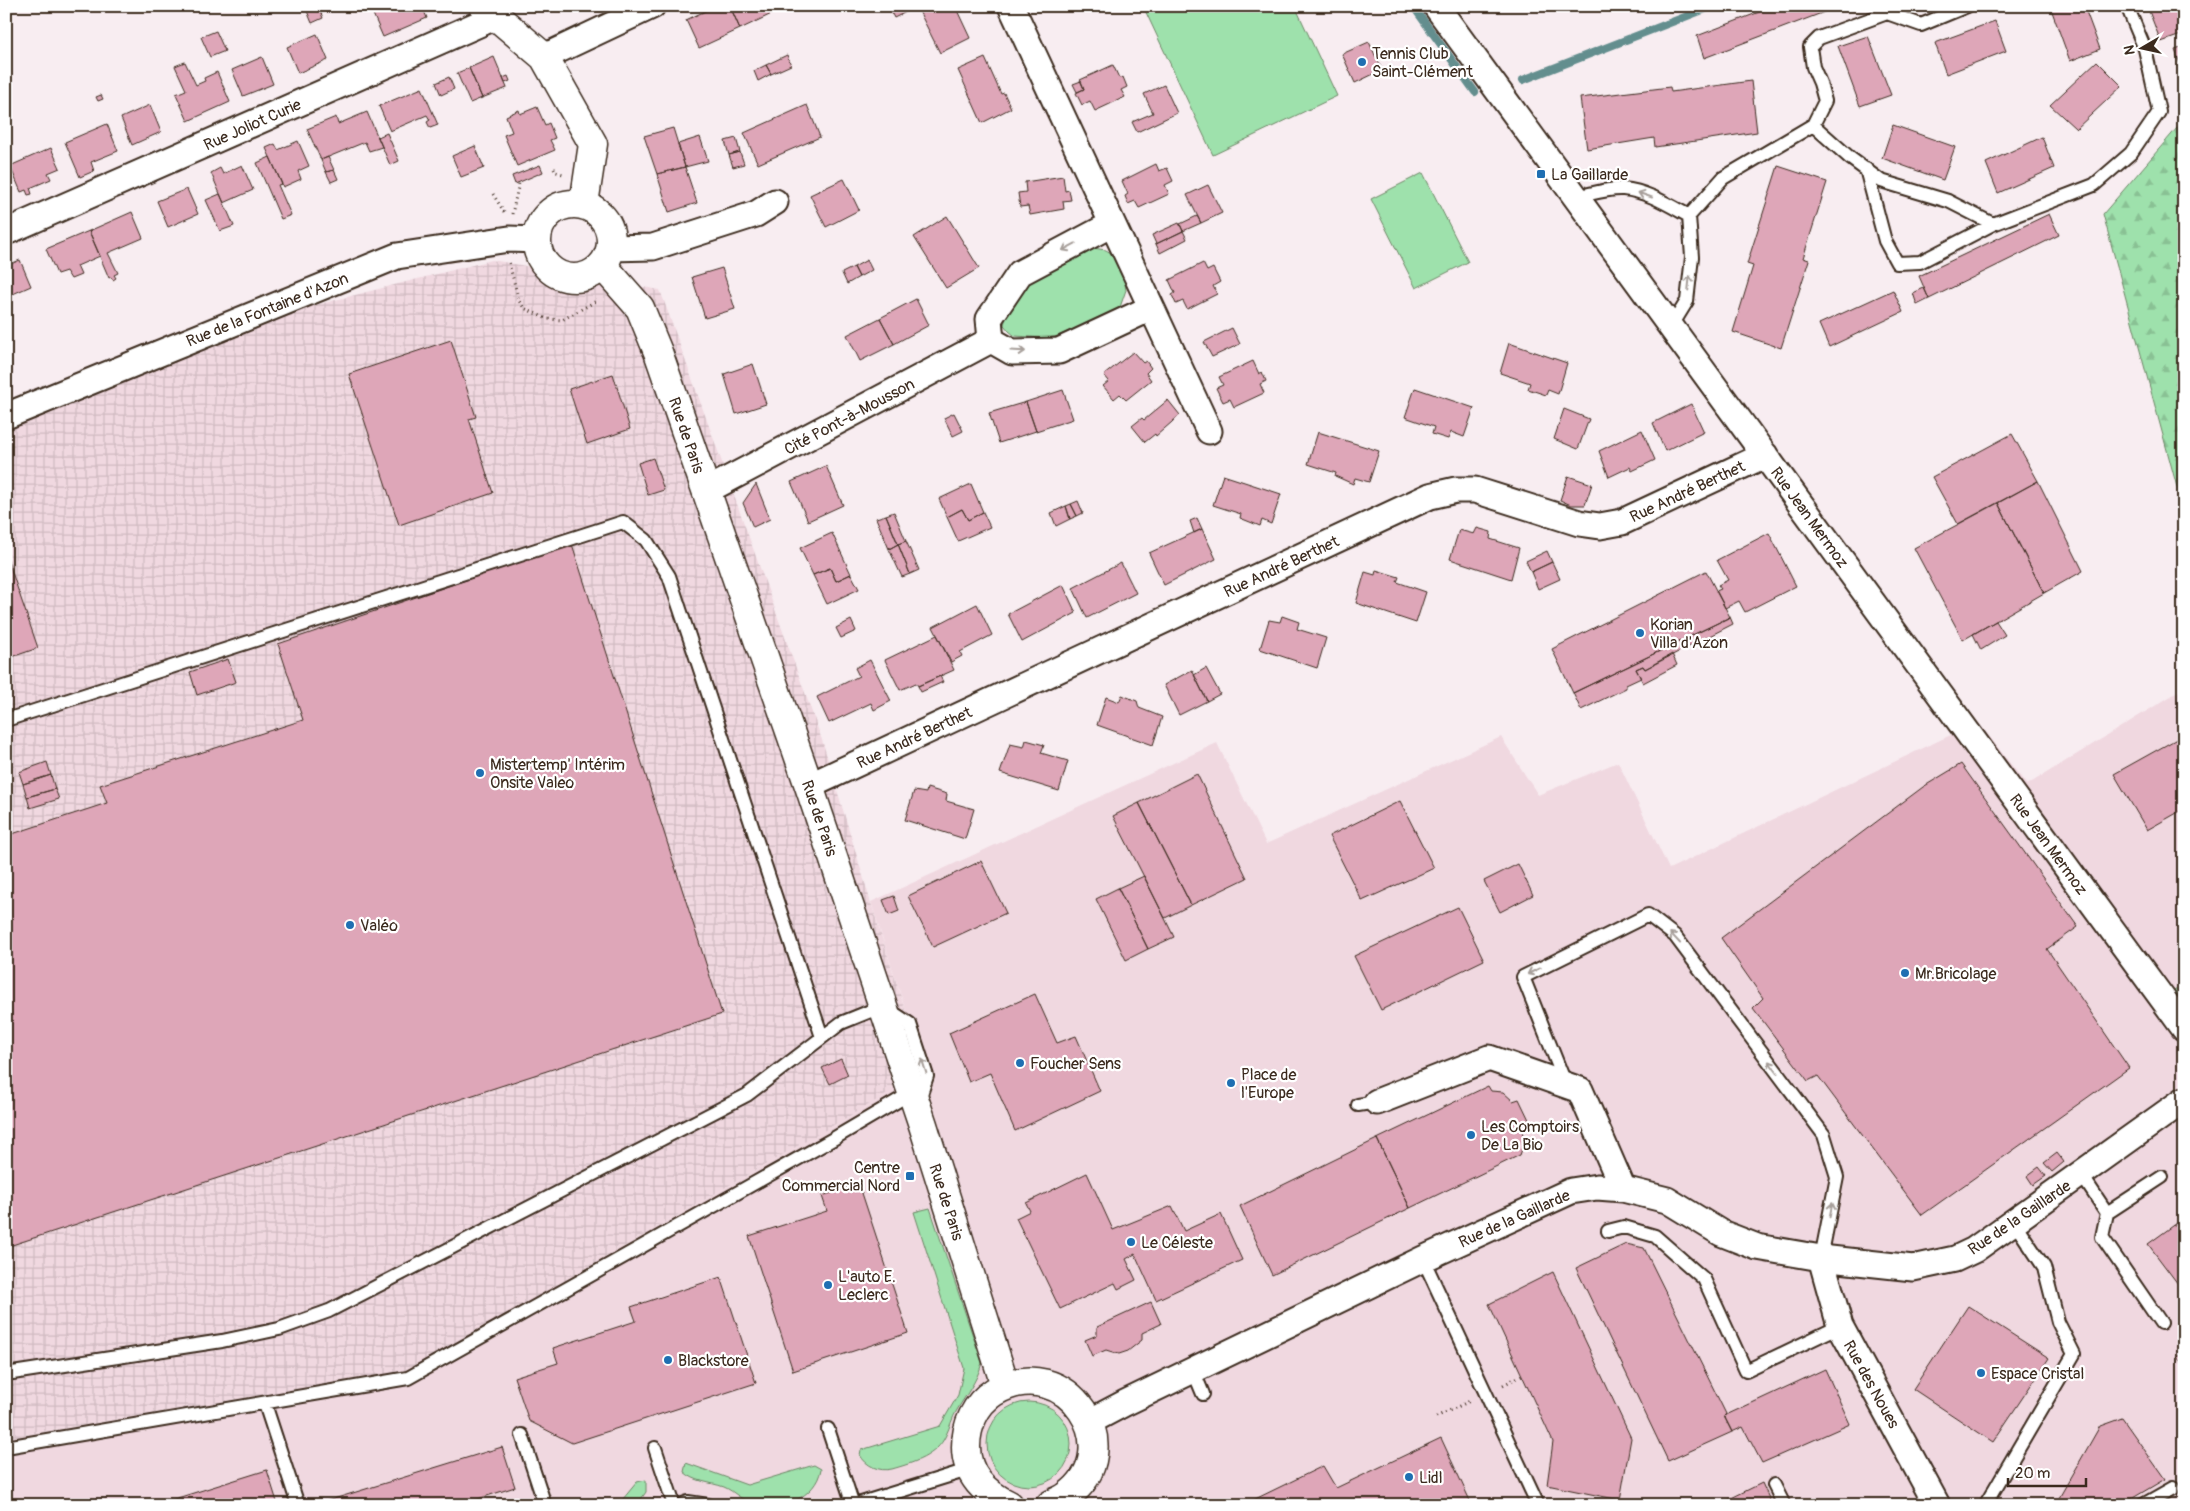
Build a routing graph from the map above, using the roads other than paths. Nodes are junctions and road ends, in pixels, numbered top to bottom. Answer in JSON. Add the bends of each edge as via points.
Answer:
{"nodes":[{"id":1,"x":652,"y":6,"type":"edge"},
{"id":2,"x":1011,"y":6,"type":"edge"},
{"id":3,"x":1436,"y":6,"type":"edge"},
{"id":4,"x":1967,"y":6,"type":"edge"},
{"id":5,"x":2127,"y":6,"type":"edge"},
{"id":6,"x":491,"y":11,"type":"edge"},
{"id":7,"x":544,"y":57,"type":"junction"},
{"id":8,"x":1813,"y":125,"type":"junction"},
{"id":9,"x":1866,"y":169,"type":"junction"},
{"id":10,"x":1576,"y":197,"type":"junction"},
{"id":11,"x":776,"y":202,"type":"dead end"},
{"id":12,"x":584,"y":204,"type":"junction"},
{"id":13,"x":1689,"y":216,"type":"junction"},
{"id":14,"x":1112,"y":224,"type":"junction"},
{"id":15,"x":1993,"y":224,"type":"junction"},
{"id":16,"x":6,"y":232,"type":"edge"},
{"id":17,"x":537,"y":240,"type":"junction"},
{"id":18,"x":607,"y":257,"type":"junction"},
{"id":19,"x":1151,"y":308,"type":"junction"},
{"id":20,"x":1671,"y":327,"type":"junction"},
{"id":21,"x":991,"y":340,"type":"junction"},
{"id":22,"x":6,"y":416,"type":"edge"},
{"id":23,"x":1209,"y":431,"type":"dead end"},
{"id":24,"x":1765,"y":456,"type":"junction"},
{"id":25,"x":706,"y":491,"type":"junction"},
{"id":26,"x":6,"y":720,"type":"edge"},
{"id":27,"x":809,"y":786,"type":"junction"},
{"id":28,"x":883,"y":1006,"type":"junction"},
{"id":29,"x":2184,"y":1028,"type":"edge"},
{"id":30,"x":822,"y":1037,"type":"junction"},
{"id":31,"x":1566,"y":1085,"type":"junction"},
{"id":32,"x":914,"y":1100,"type":"junction"},
{"id":33,"x":2184,"y":1100,"type":"edge"},
{"id":34,"x":1368,"y":1104,"type":"dead end"},
{"id":35,"x":2081,"y":1174,"type":"junction"},
{"id":36,"x":2162,"y":1177,"type":"dead end"},
{"id":37,"x":1623,"y":1189,"type":"junction"},
{"id":38,"x":2107,"y":1213,"type":"junction"},
{"id":39,"x":2014,"y":1222,"type":"junction"},
{"id":40,"x":1608,"y":1230,"type":"dead end"},
{"id":41,"x":1821,"y":1258,"type":"junction"},
{"id":42,"x":1423,"y":1259,"type":"junction"},
{"id":43,"x":2161,"y":1323,"type":"dead end"},
{"id":44,"x":1840,"y":1326,"type":"junction"},
{"id":45,"x":1193,"y":1370,"type":"junction"},
{"id":46,"x":6,"y":1374,"type":"edge"},
{"id":47,"x":1006,"y":1385,"type":"junction"},
{"id":48,"x":1202,"y":1394,"type":"dead end"},
{"id":49,"x":265,"y":1404,"type":"junction"},
{"id":50,"x":1089,"y":1422,"type":"junction"},
{"id":51,"x":828,"y":1429,"type":"dead end"},
{"id":52,"x":522,"y":1435,"type":"dead end"},
{"id":53,"x":6,"y":1447,"type":"edge"},
{"id":54,"x":655,"y":1448,"type":"dead end"},
{"id":55,"x":970,"y":1469,"type":"junction"},
{"id":56,"x":1774,"y":1485,"type":"dead end"},
{"id":57,"x":2174,"y":1488,"type":"dead end"},
{"id":58,"x":897,"y":1492,"type":"junction"},
{"id":59,"x":1987,"y":1502,"type":"dead end"},
{"id":60,"x":298,"y":1505,"type":"edge"},
{"id":61,"x":545,"y":1505,"type":"edge"},
{"id":62,"x":674,"y":1505,"type":"edge"},
{"id":63,"x":680,"y":1505,"type":"edge"},
{"id":64,"x":708,"y":1505,"type":"edge"},
{"id":65,"x":854,"y":1505,"type":"edge"},
{"id":66,"x":886,"y":1505,"type":"edge"},
{"id":67,"x":1009,"y":1505,"type":"edge"},
{"id":68,"x":1050,"y":1505,"type":"edge"},
{"id":69,"x":1538,"y":1505,"type":"edge"},
{"id":70,"x":1784,"y":1505,"type":"edge"},
{"id":71,"x":1937,"y":1505,"type":"edge"},
{"id":72,"x":2143,"y":1505,"type":"edge"}],
"edges":[{"from":1,"to":7,"type":"street"},
{"from":2,"to":14,"type":"street"},
{"from":3,"to":10,"type":"street","name":"Rue Jean Mermoz"},
{"from":4,"to":8,"type":"lane","via":[[1921,25],[1887,13],[1819,38],[1810,47],[1813,68],[1825,100]]},
{"from":5,"to":15,"type":"lane","via":[[2145,49],[2159,112],[2131,153],[2094,185]]},
{"from":6,"to":7,"type":"street"},
{"from":6,"to":16,"type":"street","name":"Rue Joliot Curie"},
{"from":7,"to":12,"type":"street","via":[[593,144]]},
{"from":8,"to":9,"type":"lane"},
{"from":8,"to":13,"type":"lane","via":[[1723,178]]},
{"from":9,"to":15,"type":"lane","via":[[1881,181],[1948,201]]},
{"from":9,"to":15,"type":"lane","via":[[1886,240],[1897,263],[1920,262]]},
{"from":13,"to":10,"type":"lane","one_way":true,"via":[[1665,202],[1623,189]]},
{"from":10,"to":20,"type":"street","name":"Rue Jean Mermoz"},
{"from":11,"to":18,"type":"street","via":[[756,214],[653,247]]},
{"from":12,"to":17,"type":"street","via":[[562,205],[552,211],[544,219]]},
{"from":12,"to":18,"type":"street","via":[[603,216],[609,226],[612,237]]},
{"from":20,"to":13,"type":"lane","one_way":true,"via":[[1687,301],[1692,257]]},
{"from":14,"to":19,"type":"street"},
{"from":14,"to":21,"type":"street","one_way":true,"via":[[1020,273],[989,319]]},
{"from":17,"to":18,"type":"street","via":[[545,264],[567,278],[592,274]]},
{"from":17,"to":22,"type":"street","name":"Rue de la Fontaine d'Azon","via":[[509,239],[397,256]]},
{"from":18,"to":25,"type":"street","name":"Rue de Paris","via":[[640,308]]},
{"from":21,"to":19,"type":"street","one_way":true,"via":[[1012,352],[1059,350]]},
{"from":19,"to":23,"type":"street"},
{"from":20,"to":24,"type":"street","name":"Rue Jean Mermoz"},
{"from":21,"to":25,"type":"street","name":"Cité Pont-à-Mousson"},
{"from":24,"to":27,"type":"street","name":"Rue André Berthet","via":[[1622,522],[1600,526],[1578,523],[1475,490],[1456,490],[1430,496]]},
{"from":24,"to":29,"type":"street","name":"Rue Jean Mermoz"},
{"from":25,"to":27,"type":"street","name":"Rue de Paris"},
{"from":26,"to":30,"type":"lane","via":[[623,522],[646,540],[669,576]]},
{"from":27,"to":28,"type":"street","name":"Rue de Paris"},
{"from":28,"to":30,"type":"lane","via":[[841,1023]]},
{"from":28,"to":32,"type":"street","name":"Rue de Paris"},
{"from":30,"to":46,"type":"lane","via":[[747,1095],[329,1312],[279,1329],[222,1341]]},
{"from":31,"to":34,"type":"street","via":[[1489,1058]]},
{"from":31,"to":37,"type":"street","via":[[1580,1090]]},
{"from":41,"to":31,"type":"lane","one_way":true,"via":[[1837,1177],[1824,1135],[1675,936],[1648,915],[1523,977]]},
{"from":32,"to":47,"type":"street","name":"Rue de Paris"},
{"from":32,"to":49,"type":"lane","via":[[825,1144],[408,1378]]},
{"from":33,"to":35,"type":"street","name":"Rue de la Gaillarde"},
{"from":35,"to":38,"type":"lane"},
{"from":35,"to":39,"type":"street","name":"Rue de la Gaillarde"},
{"from":36,"to":38,"type":"lane"},
{"from":37,"to":41,"type":"street","name":"Rue de la Gaillarde","via":[[1667,1200],[1721,1233],[1758,1247]]},
{"from":37,"to":42,"type":"street","name":"Rue de la Gaillarde","via":[[1597,1187],[1571,1191]]},
{"from":38,"to":43,"type":"lane","via":[[2102,1238]]},
{"from":39,"to":41,"type":"street","name":"Rue de la Gaillarde","via":[[1974,1250],[1934,1265],[1906,1268]]},
{"from":39,"to":59,"type":"lane","via":[[2044,1267],[2058,1322],[2074,1354]]},
{"from":40,"to":44,"type":"lane","via":[[1624,1227],[1655,1236],[1704,1279],[1746,1370]]},
{"from":41,"to":44,"type":"street","name":"Rue des Noues"},
{"from":42,"to":45,"type":"street","name":"Rue de la Gaillarde"},
{"from":42,"to":69,"type":"lane"},
{"from":44,"to":71,"type":"street","name":"Rue des Noues"},
{"from":45,"to":48,"type":"lane"},
{"from":45,"to":50,"type":"street","name":"Rue de la Gaillarde"},
{"from":47,"to":50,"type":"street","via":[[1039,1382],[1064,1391],[1079,1404]]},
{"from":47,"to":55,"type":"street","via":[[988,1396],[975,1411],[967,1429],[966,1450]]},
{"from":49,"to":53,"type":"lane"},
{"from":49,"to":60,"type":"lane"},
{"from":50,"to":68,"type":"street","via":[[1093,1443],[1090,1463],[1081,1482],[1067,1496]]},
{"from":51,"to":65,"type":"lane"},
{"from":52,"to":61,"type":"lane"},
{"from":54,"to":62,"type":"lane"},
{"from":55,"to":58,"type":"lane"},
{"from":55,"to":67,"type":"street","via":[[994,1498]]},
{"from":56,"to":70,"type":"lane"},
{"from":57,"to":72,"type":"lane"},
{"from":58,"to":65,"type":"lane"},
{"from":58,"to":66,"type":"lane"},
{"from":63,"to":64,"type":"lane","via":[[688,1502]]}]}
